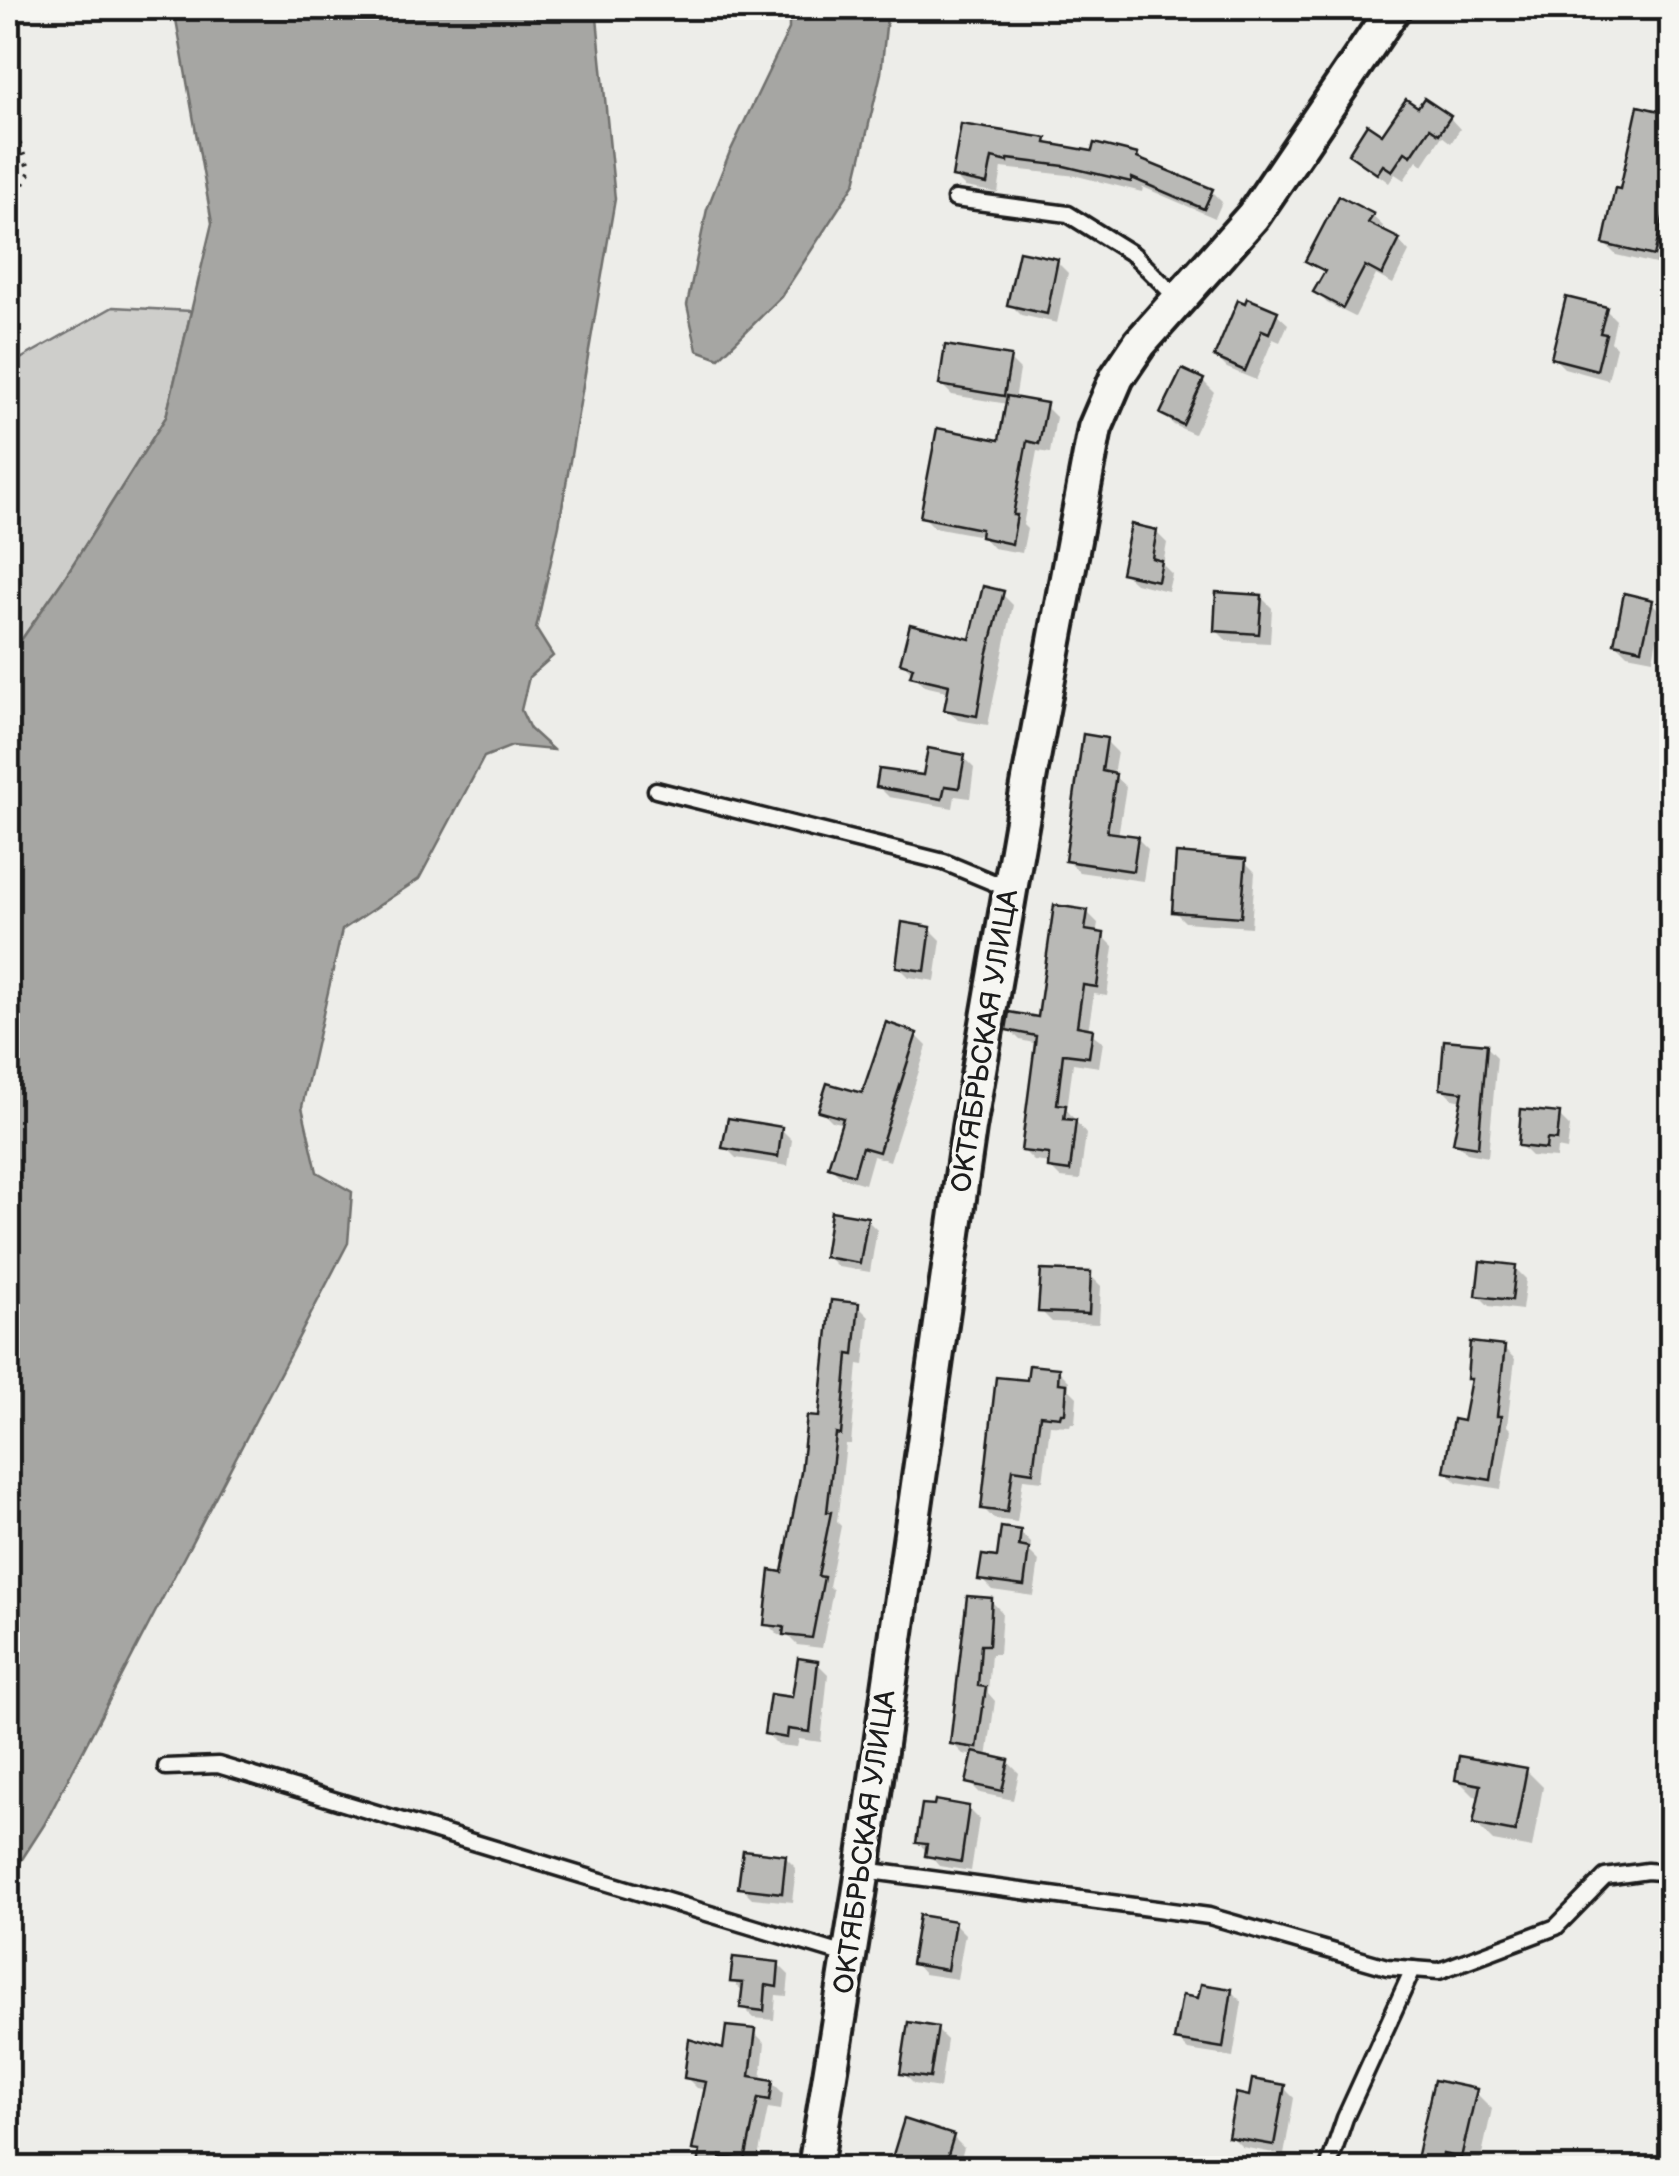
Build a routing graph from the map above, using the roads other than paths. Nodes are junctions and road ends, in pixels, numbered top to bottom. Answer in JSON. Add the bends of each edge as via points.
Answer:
{"nodes":[{"id":1,"x":1394,"y":8,"type":"edge"},
{"id":2,"x":955,"y":199,"type":"dead end"},
{"id":3,"x":1179,"y":300,"type":"junction"},
{"id":4,"x":656,"y":790,"type":"dead end"},
{"id":5,"x":1010,"y":889,"type":"junction"},
{"id":6,"x":166,"y":1767,"type":"dead end"},
{"id":7,"x":864,"y":1870,"type":"junction"},
{"id":8,"x":1672,"y":1872,"type":"edge"},
{"id":9,"x":849,"y":1956,"type":"junction"},
{"id":10,"x":1413,"y":1969,"type":"junction"},
{"id":11,"x":814,"y":2168,"type":"edge"},
{"id":12,"x":1328,"y":2168,"type":"edge"}],
"edges":[{"from":1,"to":3,"type":"street","name":"ОКТЯБРЬСКАЯ УЛИЦА","via":[[1253,216]]},
{"from":2,"to":3,"type":"lane","via":[[1068,214],[1134,255]]},
{"from":3,"to":5,"type":"street","name":"ОКТЯБРЬСКАЯ УЛИЦА","via":[[1117,377],[1096,428]]},
{"from":4,"to":5,"type":"lane","via":[[944,862]]},
{"from":5,"to":7,"type":"street","name":"ОКТЯБРЬСКАЯ УЛИЦА","via":[[969,1128]]},
{"from":6,"to":9,"type":"lane","via":[[218,1764]]},
{"from":7,"to":9,"type":"street","name":"ОКТЯБРЬСКАЯ УЛИЦА"},
{"from":7,"to":10,"type":"lane","via":[[1209,1916]]},
{"from":8,"to":10,"type":"lane","via":[[1605,1876],[1556,1926],[1439,1971]]},
{"from":9,"to":11,"type":"street","name":"ОКТЯБРЬСКАЯ УЛИЦА"},
{"from":10,"to":12,"type":"lane"}]}
